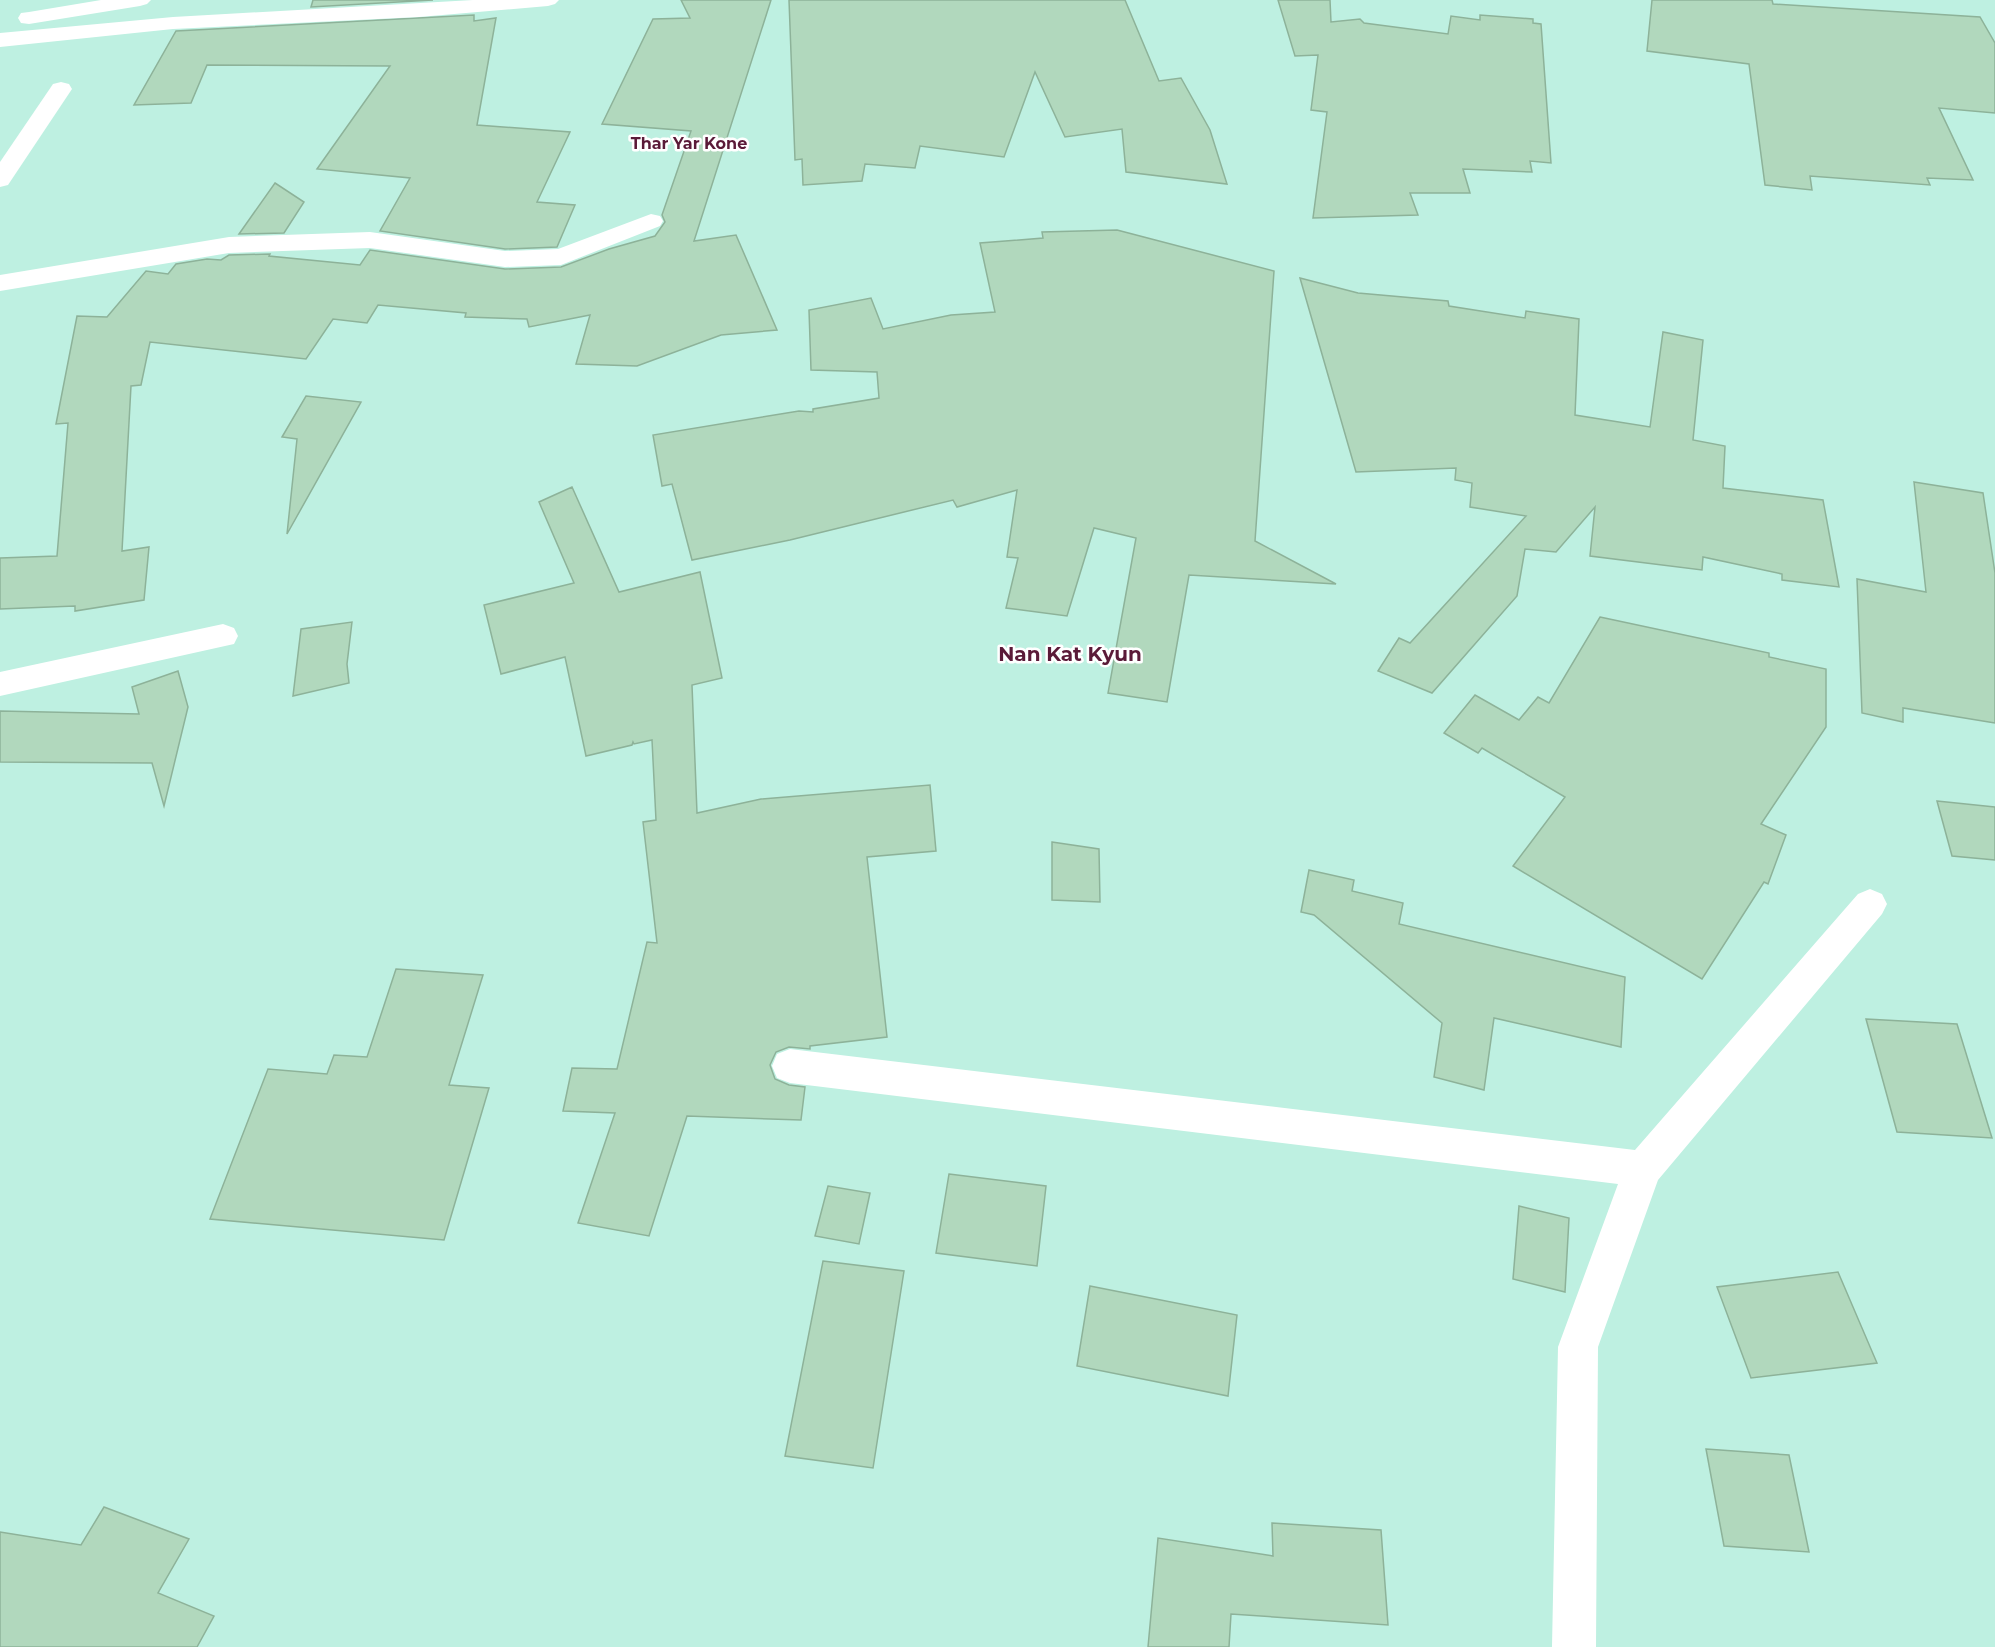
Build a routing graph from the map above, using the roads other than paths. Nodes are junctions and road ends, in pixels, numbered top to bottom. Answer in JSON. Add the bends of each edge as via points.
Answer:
{"nodes":[{"id":1,"x":140,"y":0,"type":"edge"},
{"id":2,"x":548,"y":0,"type":"edge"},
{"id":3,"x":0,"y":23,"type":"edge"},
{"id":4,"x":0,"y":40,"type":"edge"},
{"id":5,"x":62,"y":89,"type":"dead end"},
{"id":6,"x":0,"y":180,"type":"edge"},
{"id":7,"x":651,"y":221,"type":"dead end"},
{"id":8,"x":0,"y":283,"type":"edge"},
{"id":9,"x":223,"y":636,"type":"dead end"},
{"id":10,"x":0,"y":684,"type":"edge"},
{"id":11,"x":1870,"y":904,"type":"dead end"},
{"id":12,"x":790,"y":1066,"type":"dead end"},
{"id":13,"x":1643,"y":1169,"type":"junction"},
{"id":14,"x":1574,"y":1647,"type":"edge"}],
"edges":[{"from":1,"to":3,"type":"street"},
{"from":2,"to":4,"type":"street","via":[[419,11],[173,23]]},
{"from":5,"to":6,"type":"street"},
{"from":7,"to":8,"type":"street","via":[[561,257],[505,259],[370,240],[229,245]]},
{"from":9,"to":10,"type":"street"},
{"from":11,"to":13,"type":"street"},
{"from":12,"to":13,"type":"street"},
{"from":13,"to":14,"type":"street","via":[[1578,1347]]}]}
